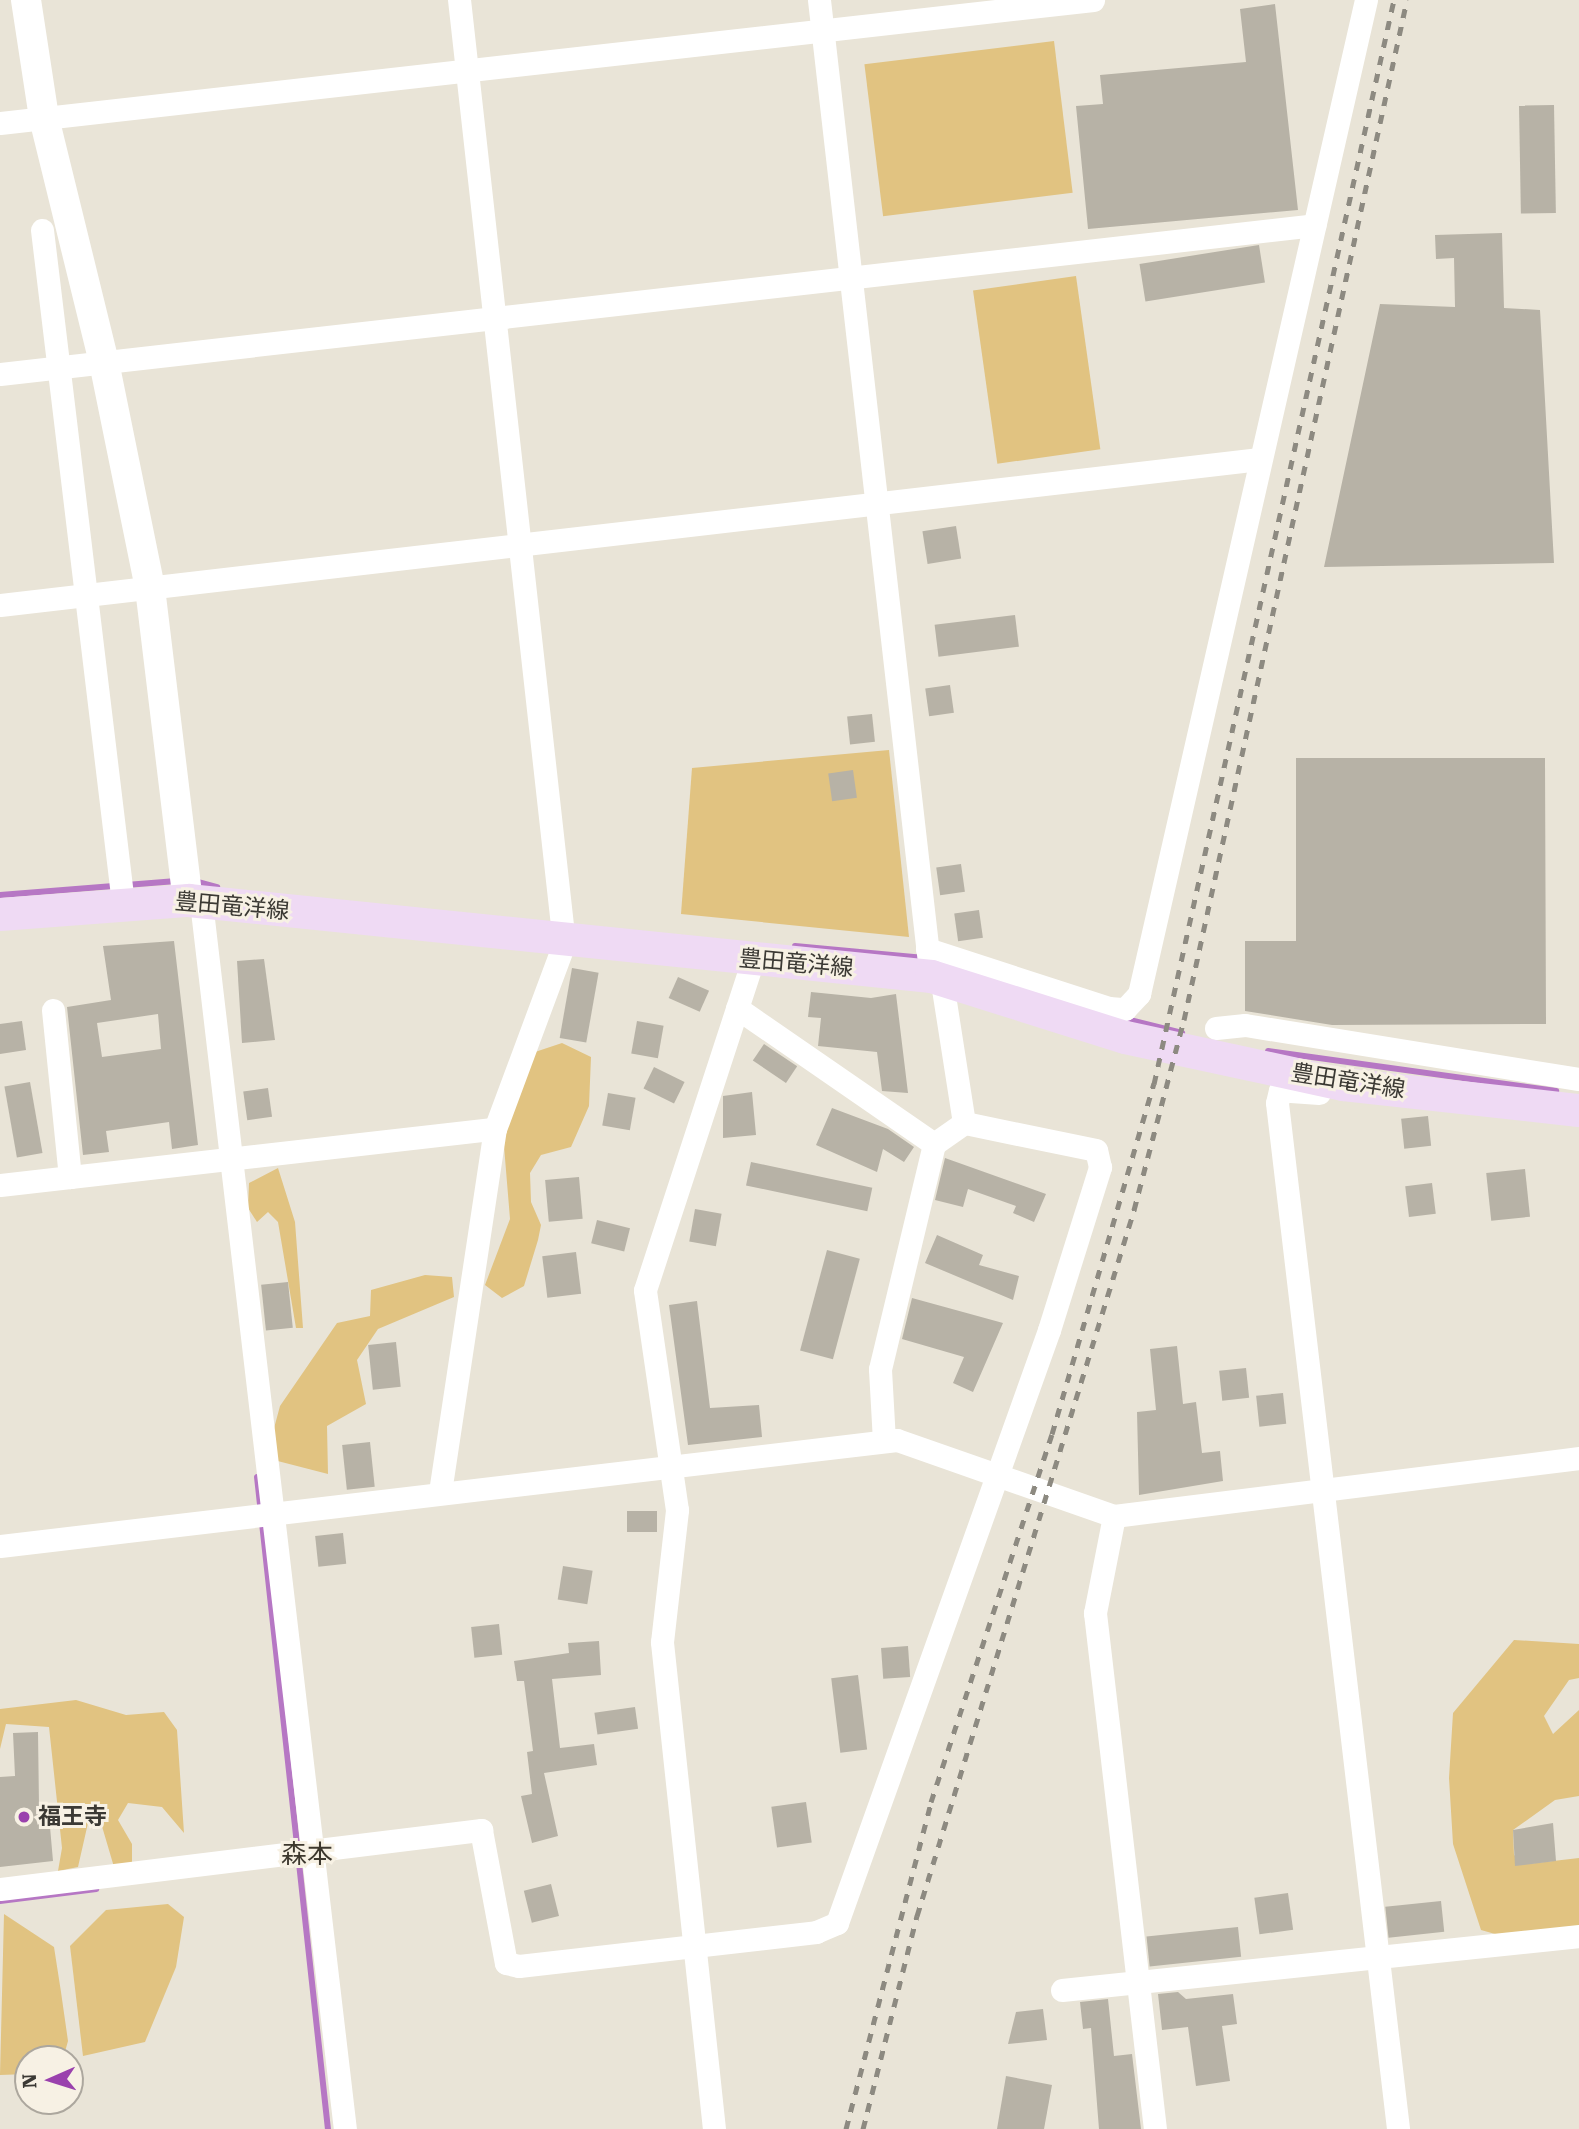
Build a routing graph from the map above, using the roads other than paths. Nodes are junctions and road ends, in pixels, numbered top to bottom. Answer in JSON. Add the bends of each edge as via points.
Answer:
{"nodes":[{"id":1,"x":26,"y":0,"type":"edge"},
{"id":2,"x":459,"y":0,"type":"edge"},
{"id":3,"x":819,"y":0,"type":"edge"},
{"id":4,"x":1093,"y":0,"type":"edge"},
{"id":5,"x":1366,"y":0,"type":"edge"},
{"id":6,"x":822,"y":30,"type":"junction"},
{"id":7,"x":467,"y":68,"type":"junction"},
{"id":8,"x":44,"y":118,"type":"junction"},
{"id":9,"x":0,"y":123,"type":"edge"},
{"id":10,"x":1315,"y":225,"type":"junction"},
{"id":11,"x":42,"y":230,"type":"dead end"},
{"id":12,"x":848,"y":278,"type":"junction"},
{"id":13,"x":495,"y":317,"type":"junction"},
{"id":14,"x":104,"y":362,"type":"junction"},
{"id":15,"x":63,"y":367,"type":"junction"},
{"id":16,"x":0,"y":374,"type":"edge"},
{"id":17,"x":1260,"y":459,"type":"junction"},
{"id":18,"x":873,"y":505,"type":"junction"},
{"id":19,"x":521,"y":543,"type":"junction"},
{"id":20,"x":150,"y":588,"type":"junction"},
{"id":21,"x":89,"y":595,"type":"junction"},
{"id":22,"x":0,"y":605,"type":"edge"},
{"id":23,"x":195,"y":901,"type":"junction"},
{"id":24,"x":123,"y":903,"type":"junction"},
{"id":25,"x":0,"y":914,"type":"edge"},
{"id":26,"x":564,"y":943,"type":"junction"},
{"id":27,"x":753,"y":960,"type":"junction"},
{"id":28,"x":934,"y":969,"type":"junction"},
{"id":29,"x":737,"y":1008,"type":"junction"},
{"id":30,"x":53,"y":1010,"type":"dead end"},
{"id":31,"x":1216,"y":1028,"type":"dead end"},
{"id":32,"x":1579,"y":1079,"type":"edge"},
{"id":33,"x":1382,"y":1089,"type":"junction"},
{"id":34,"x":1579,"y":1110,"type":"edge"},
{"id":35,"x":964,"y":1123,"type":"junction"},
{"id":36,"x":495,"y":1129,"type":"junction"},
{"id":37,"x":934,"y":1144,"type":"junction"},
{"id":38,"x":231,"y":1159,"type":"junction"},
{"id":39,"x":70,"y":1177,"type":"junction"},
{"id":40,"x":0,"y":1185,"type":"edge"},
{"id":41,"x":884,"y":1441,"type":"junction"},
{"id":42,"x":1579,"y":1458,"type":"edge"},
{"id":43,"x":670,"y":1466,"type":"junction"},
{"id":44,"x":997,"y":1475,"type":"junction"},
{"id":45,"x":1323,"y":1490,"type":"junction"},
{"id":46,"x":440,"y":1492,"type":"junction"},
{"id":47,"x":272,"y":1509,"type":"junction"},
{"id":48,"x":1114,"y":1516,"type":"junction"},
{"id":49,"x":0,"y":1546,"type":"edge"},
{"id":50,"x":311,"y":1852,"type":"junction"},
{"id":51,"x":0,"y":1889,"type":"edge"},
{"id":52,"x":1579,"y":1936,"type":"edge"},
{"id":53,"x":694,"y":1946,"type":"junction"},
{"id":54,"x":1379,"y":1958,"type":"junction"},
{"id":55,"x":1141,"y":1982,"type":"junction"},
{"id":56,"x":1062,"y":1990,"type":"dead end"},
{"id":57,"x":345,"y":2129,"type":"edge"},
{"id":58,"x":713,"y":2129,"type":"edge"},
{"id":59,"x":1155,"y":2129,"type":"edge"},
{"id":60,"x":1398,"y":2129,"type":"edge"}],
"edges":[{"from":1,"to":8,"type":"street"},
{"from":2,"to":7,"type":"street"},
{"from":3,"to":6,"type":"street"},
{"from":4,"to":6,"type":"street"},
{"from":5,"to":10,"type":"street"},
{"from":6,"to":7,"type":"street"},
{"from":6,"to":12,"type":"street"},
{"from":7,"to":8,"type":"street"},
{"from":7,"to":13,"type":"street"},
{"from":8,"to":9,"type":"street"},
{"from":8,"to":14,"type":"street"},
{"from":10,"to":12,"type":"street"},
{"from":10,"to":17,"type":"street"},
{"from":11,"to":15,"type":"street"},
{"from":12,"to":13,"type":"street"},
{"from":12,"to":18,"type":"street"},
{"from":13,"to":14,"type":"street"},
{"from":13,"to":19,"type":"street"},
{"from":14,"to":15,"type":"street"},
{"from":14,"to":20,"type":"street"},
{"from":15,"to":16,"type":"street"},
{"from":15,"to":21,"type":"street"},
{"from":17,"to":18,"type":"street"},
{"from":17,"to":28,"type":"street","via":[[1139,994],[1125,1009],[1109,1008]]},
{"from":18,"to":19,"type":"street"},
{"from":18,"to":28,"type":"street"},
{"from":19,"to":20,"type":"street"},
{"from":19,"to":26,"type":"street"},
{"from":20,"to":21,"type":"street"},
{"from":20,"to":23,"type":"street"},
{"from":21,"to":22,"type":"street"},
{"from":21,"to":24,"type":"street"},
{"from":23,"to":24,"type":"main road","name":"豊田竜洋線"},
{"from":23,"to":26,"type":"main road","name":"豊田竜洋線"},
{"from":23,"to":38,"type":"street"},
{"from":24,"to":25,"type":"main road","name":"豊田竜洋線"},
{"from":26,"to":27,"type":"main road","name":"豊田竜洋線"},
{"from":26,"to":36,"type":"street"},
{"from":27,"to":28,"type":"main road","name":"豊田竜洋線"},
{"from":27,"to":29,"type":"street"},
{"from":28,"to":33,"type":"main road","name":"豊田竜洋線","via":[[1125,1037]]},
{"from":28,"to":35,"type":"street"},
{"from":29,"to":37,"type":"street"},
{"from":29,"to":43,"type":"street","via":[[645,1290]]},
{"from":30,"to":39,"type":"street"},
{"from":31,"to":32,"type":"street","via":[[1245,1025]]},
{"from":33,"to":34,"type":"main road","name":"豊田竜洋線"},
{"from":33,"to":45,"type":"street","via":[[1378,1103],[1292,1089],[1280,1090],[1278,1103]]},
{"from":35,"to":37,"type":"street"},
{"from":35,"to":44,"type":"street","via":[[1096,1150],[1100,1167]]},
{"from":36,"to":38,"type":"street"},
{"from":36,"to":46,"type":"street"},
{"from":37,"to":41,"type":"street","via":[[880,1369]]},
{"from":38,"to":39,"type":"street"},
{"from":38,"to":47,"type":"street"},
{"from":39,"to":40,"type":"street"},
{"from":41,"to":43,"type":"street"},
{"from":41,"to":44,"type":"street","via":[[897,1440]]},
{"from":42,"to":45,"type":"street"},
{"from":43,"to":46,"type":"street"},
{"from":43,"to":53,"type":"street","via":[[677,1510],[662,1642]]},
{"from":44,"to":48,"type":"street"},
{"from":44,"to":53,"type":"street","via":[[836,1923],[816,1932]]},
{"from":45,"to":48,"type":"street"},
{"from":45,"to":54,"type":"street"},
{"from":46,"to":47,"type":"street"},
{"from":47,"to":49,"type":"street"},
{"from":47,"to":50,"type":"street"},
{"from":48,"to":55,"type":"street","via":[[1095,1613]]},
{"from":50,"to":51,"type":"street"},
{"from":50,"to":53,"type":"street","via":[[481,1830],[506,1963]]},
{"from":50,"to":57,"type":"street"},
{"from":52,"to":54,"type":"street"},
{"from":53,"to":58,"type":"street"},
{"from":54,"to":55,"type":"street"},
{"from":54,"to":60,"type":"street"},
{"from":55,"to":56,"type":"street"},
{"from":55,"to":59,"type":"street"}]}
